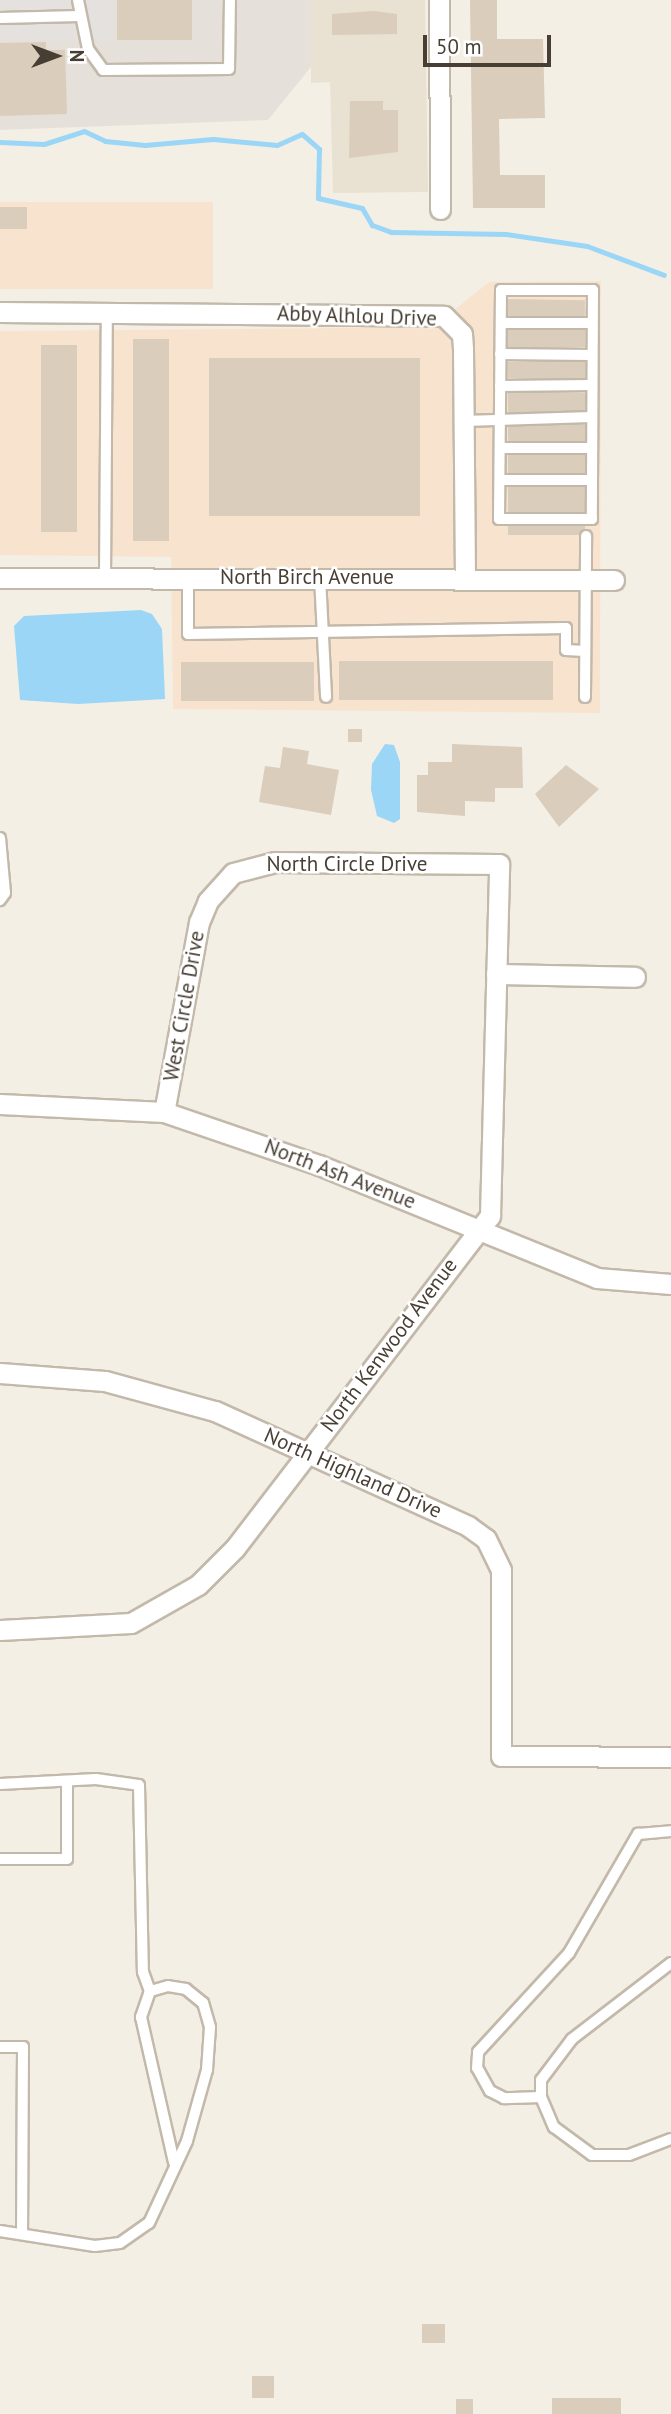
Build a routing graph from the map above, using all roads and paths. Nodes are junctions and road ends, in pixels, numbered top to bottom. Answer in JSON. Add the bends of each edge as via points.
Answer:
{"nodes":[{"id":1,"x":78,"y":0,"type":"edge"},
{"id":2,"x":230,"y":0,"type":"edge"},
{"id":3,"x":439,"y":0,"type":"edge"},
{"id":4,"x":79,"y":16,"type":"junction"},
{"id":5,"x":0,"y":18,"type":"edge"},
{"id":6,"x":440,"y":209,"type":"dead end"},
{"id":7,"x":0,"y":312,"type":"edge"},
{"id":8,"x":107,"y":312,"type":"junction"},
{"id":9,"x":500,"y":323,"type":"junction"},
{"id":10,"x":593,"y":323,"type":"junction"},
{"id":11,"x":500,"y":354,"type":"junction"},
{"id":12,"x":593,"y":355,"type":"junction"},
{"id":13,"x":592,"y":385,"type":"junction"},
{"id":14,"x":500,"y":386,"type":"junction"},
{"id":15,"x":592,"y":417,"type":"junction"},
{"id":16,"x":500,"y":419,"type":"junction"},
{"id":17,"x":464,"y":421,"type":"junction"},
{"id":18,"x":500,"y":448,"type":"junction"},
{"id":19,"x":592,"y":448,"type":"junction"},
{"id":20,"x":500,"y":480,"type":"junction"},
{"id":21,"x":592,"y":480,"type":"junction"},
{"id":22,"x":586,"y":537,"type":"dead end"},
{"id":23,"x":320,"y":576,"type":"junction"},
{"id":24,"x":188,"y":577,"type":"junction"},
{"id":25,"x":0,"y":578,"type":"edge"},
{"id":26,"x":105,"y":578,"type":"junction"},
{"id":27,"x":465,"y":579,"type":"junction"},
{"id":28,"x":584,"y":580,"type":"junction"},
{"id":29,"x":614,"y":580,"type":"dead end"},
{"id":30,"x":322,"y":632,"type":"junction"},
{"id":31,"x":585,"y":651,"type":"junction"},
{"id":32,"x":326,"y":697,"type":"dead end"},
{"id":33,"x":584,"y":697,"type":"dead end"},
{"id":34,"x":0,"y":838,"type":"edge"},
{"id":35,"x":499,"y":864,"type":"joint"},
{"id":36,"x":0,"y":900,"type":"edge"},
{"id":37,"x":208,"y":901,"type":"joint"},
{"id":38,"x":496,"y":974,"type":"junction"},
{"id":39,"x":635,"y":977,"type":"dead end"},
{"id":40,"x":0,"y":1104,"type":"edge"},
{"id":41,"x":164,"y":1112,"type":"junction"},
{"id":42,"x":480,"y":1229,"type":"junction"},
{"id":43,"x":671,"y":1284,"type":"edge"},
{"id":44,"x":0,"y":1373,"type":"edge"},
{"id":45,"x":309,"y":1452,"type":"junction"},
{"id":46,"x":0,"y":1630,"type":"edge"},
{"id":47,"x":671,"y":1757,"type":"edge"},
{"id":48,"x":67,"y":1783,"type":"junction"},
{"id":49,"x":0,"y":1784,"type":"edge"},
{"id":50,"x":671,"y":1831,"type":"edge"},
{"id":51,"x":0,"y":1859,"type":"edge"},
{"id":52,"x":671,"y":1962,"type":"edge"},
{"id":53,"x":150,"y":1991,"type":"junction"},
{"id":54,"x":0,"y":2047,"type":"edge"},
{"id":55,"x":541,"y":2098,"type":"junction"},
{"id":56,"x":671,"y":2139,"type":"edge"},
{"id":57,"x":174,"y":2162,"type":"junction"},
{"id":58,"x":0,"y":2231,"type":"edge"},
{"id":59,"x":22,"y":2232,"type":"junction"}],
"edges":[{"from":1,"to":4,"type":"lane"},
{"from":2,"to":4,"type":"lane","via":[[229,69],[103,70],[88,49]]},
{"from":3,"to":6,"type":"street"},
{"from":4,"to":5,"type":"lane"},
{"from":7,"to":8,"type":"street","name":"Abby Alhlou Drive"},
{"from":8,"to":17,"type":"street","name":"Abby Alhlou Drive","via":[[444,316],[462,334]]},
{"from":8,"to":26,"type":"lane"},
{"from":9,"to":10,"type":"lane"},
{"from":9,"to":10,"type":"lane","via":[[500,290],[593,290]]},
{"from":9,"to":11,"type":"lane"},
{"from":10,"to":12,"type":"lane"},
{"from":11,"to":12,"type":"lane"},
{"from":11,"to":14,"type":"lane"},
{"from":12,"to":13,"type":"lane"},
{"from":13,"to":14,"type":"lane"},
{"from":13,"to":15,"type":"lane"},
{"from":14,"to":16,"type":"lane"},
{"from":15,"to":16,"type":"lane"},
{"from":15,"to":19,"type":"lane"},
{"from":16,"to":17,"type":"lane"},
{"from":16,"to":18,"type":"lane"},
{"from":17,"to":27,"type":"street","name":"Abby Alhlou Drive"},
{"from":18,"to":19,"type":"lane"},
{"from":18,"to":20,"type":"lane"},
{"from":19,"to":21,"type":"lane"},
{"from":20,"to":21,"type":"lane"},
{"from":20,"to":21,"type":"lane","via":[[499,519],[592,519]]},
{"from":22,"to":28,"type":"lane"},
{"from":23,"to":24,"type":"street","name":"North Birch Avenue"},
{"from":23,"to":27,"type":"street","name":"North Birch Avenue"},
{"from":23,"to":30,"type":"lane"},
{"from":24,"to":26,"type":"street","name":"North Birch Avenue"},
{"from":24,"to":30,"type":"lane","via":[[188,634]]},
{"from":25,"to":26,"type":"street","name":"North Birch Avenue"},
{"from":27,"to":28,"type":"street","name":"North Birch Avenue"},
{"from":28,"to":29,"type":"street","name":"North Birch Avenue"},
{"from":28,"to":31,"type":"lane"},
{"from":30,"to":31,"type":"lane","via":[[566,628],[566,650]]},
{"from":30,"to":32,"type":"lane"},
{"from":31,"to":33,"type":"lane"},
{"from":34,"to":36,"type":"lane","via":[[5,893]]},
{"from":35,"to":37,"type":"street","name":"North Circle Drive","via":[[262,863],[233,873]]},
{"from":35,"to":38,"type":"street","name":"North Kenwood Avenue"},
{"from":37,"to":41,"type":"street","name":"West Circle Drive"},
{"from":38,"to":39,"type":"street"},
{"from":38,"to":42,"type":"street","name":"North Kenwood Avenue","via":[[494,1200]]},
{"from":40,"to":41,"type":"street","name":"North Ash Avenue"},
{"from":41,"to":42,"type":"street","name":"North Ash Avenue","via":[[247,1137]]},
{"from":42,"to":43,"type":"street","name":"North Ash Avenue","via":[[597,1278]]},
{"from":42,"to":45,"type":"street","name":"North Kenwood Avenue"},
{"from":44,"to":45,"type":"street","name":"North Highland Drive","via":[[126,1387],[215,1411]]},
{"from":45,"to":46,"type":"street","name":"North Kenwood Avenue","via":[[235,1548],[158,1613],[98,1629]]},
{"from":45,"to":47,"type":"street","name":"North Highland Drive","via":[[468,1525],[493,1549],[501,1570],[500,1756]]},
{"from":48,"to":49,"type":"lane"},
{"from":48,"to":51,"type":"lane","via":[[67,1859]]},
{"from":48,"to":53,"type":"lane","via":[[139,1785],[143,1972]]},
{"from":50,"to":55,"type":"lane","via":[[638,1834],[569,1953],[478,2052],[477,2068],[490,2091],[504,2098]]},
{"from":52,"to":55,"type":"lane","via":[[572,2039],[541,2080]]},
{"from":53,"to":57,"type":"lane","via":[[141,2017],[147,2065]]},
{"from":53,"to":57,"type":"lane","via":[[186,1989],[203,2003],[210,2027],[207,2070],[187,2141]]},
{"from":54,"to":59,"type":"lane","via":[[23,2047]]},
{"from":55,"to":56,"type":"lane","via":[[554,2126],[593,2155],[629,2155]]},
{"from":57,"to":59,"type":"lane","via":[[160,2208],[137,2236],[120,2243],[72,2246]]},
{"from":58,"to":59,"type":"lane"}]}
